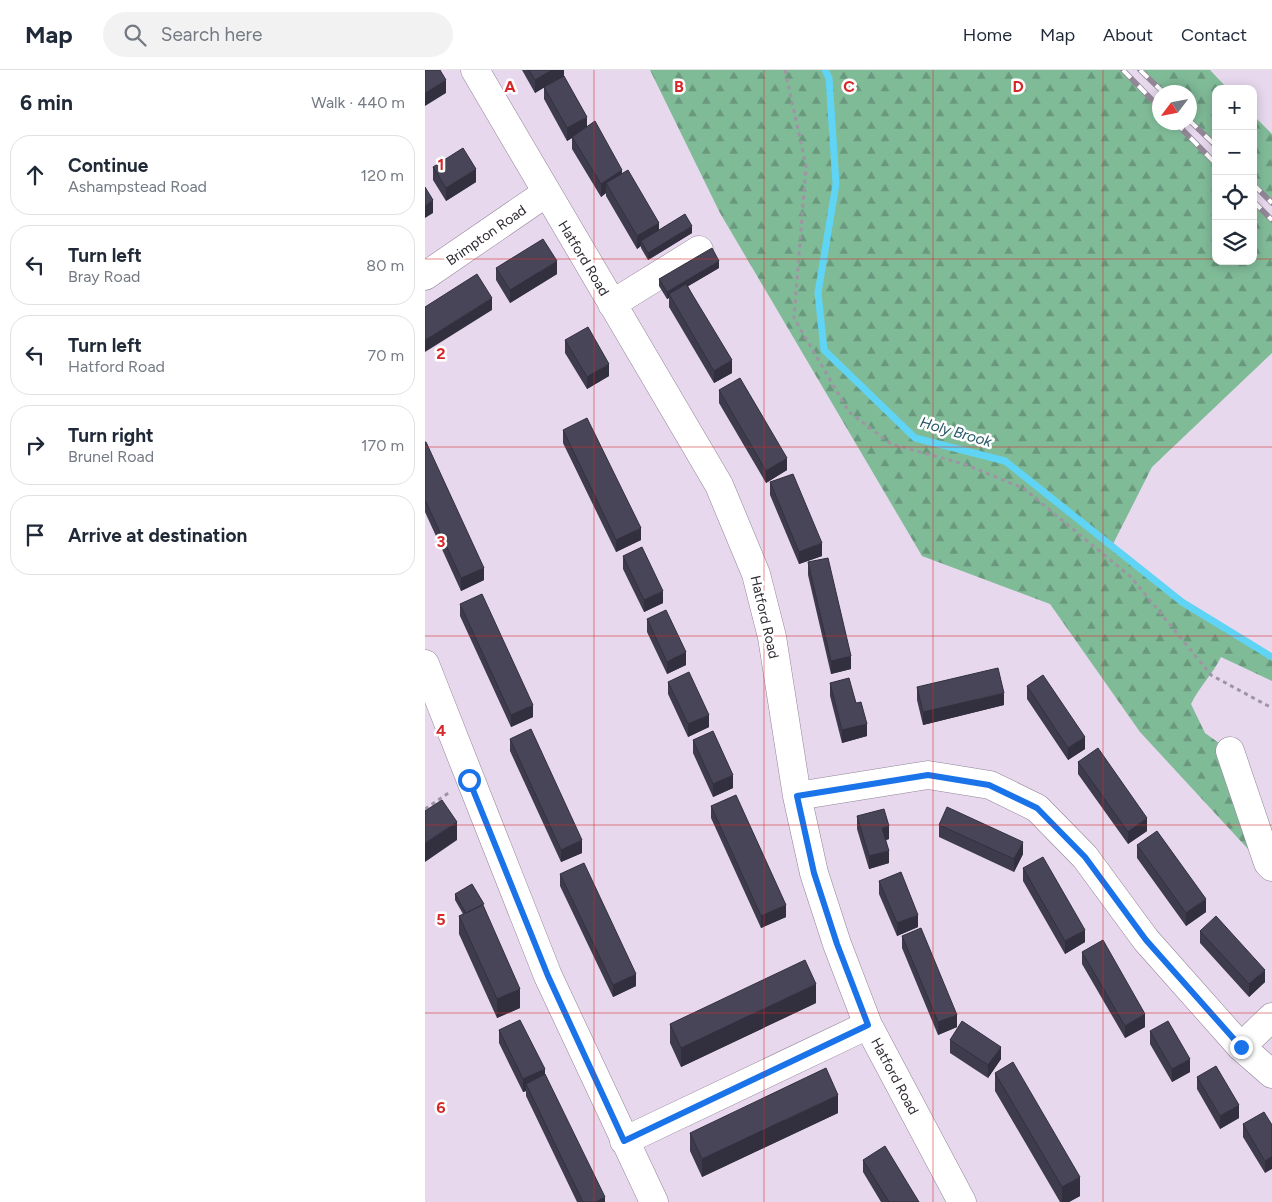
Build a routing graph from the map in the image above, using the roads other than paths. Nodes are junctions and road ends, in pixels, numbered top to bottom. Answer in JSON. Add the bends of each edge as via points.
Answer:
{"nodes":[{"id":1,"x":475,"y":70,"type":"edge"},
{"id":2,"x":546,"y":193,"type":"junction"},
{"id":3,"x":699,"y":250,"type":"dead end"},
{"id":4,"x":425,"y":276,"type":"edge"},
{"id":5,"x":612,"y":304,"type":"junction"},
{"id":6,"x":425,"y":664,"type":"edge"},
{"id":7,"x":1230,"y":751,"type":"dead end"},
{"id":8,"x":797,"y":796,"type":"junction"},
{"id":9,"x":1272,"y":867,"type":"edge"},
{"id":10,"x":1272,"y":1017,"type":"edge"},
{"id":11,"x":868,"y":1025,"type":"junction"},
{"id":12,"x":1241,"y":1047,"type":"junction"},
{"id":13,"x":1272,"y":1074,"type":"edge"},
{"id":14,"x":624,"y":1141,"type":"junction"},
{"id":15,"x":654,"y":1202,"type":"edge"},
{"id":16,"x":962,"y":1202,"type":"edge"}],
"edges":[{"from":1,"to":2,"type":"street","name":"Hatford Road"},
{"from":2,"to":4,"type":"street","name":"Brimpton Road"},
{"from":2,"to":5,"type":"street","name":"Hatford Road"},
{"from":3,"to":5,"type":"street"},
{"from":5,"to":8,"type":"street","name":"Hatford Road","via":[[719,485],[756,574],[772,637]]},
{"from":6,"to":14,"type":"street","via":[[548,976]]},
{"from":7,"to":9,"type":"street"},
{"from":8,"to":11,"type":"street","name":"Hatford Road","via":[[814,873]]},
{"from":8,"to":12,"type":"street","via":[[928,775],[989,785],[1037,808],[1085,857],[1146,940]]},
{"from":10,"to":12,"type":"street"},
{"from":11,"to":14,"type":"street"},
{"from":11,"to":16,"type":"street","name":"Hatford Road"},
{"from":12,"to":13,"type":"street"},
{"from":14,"to":15,"type":"street"}]}
